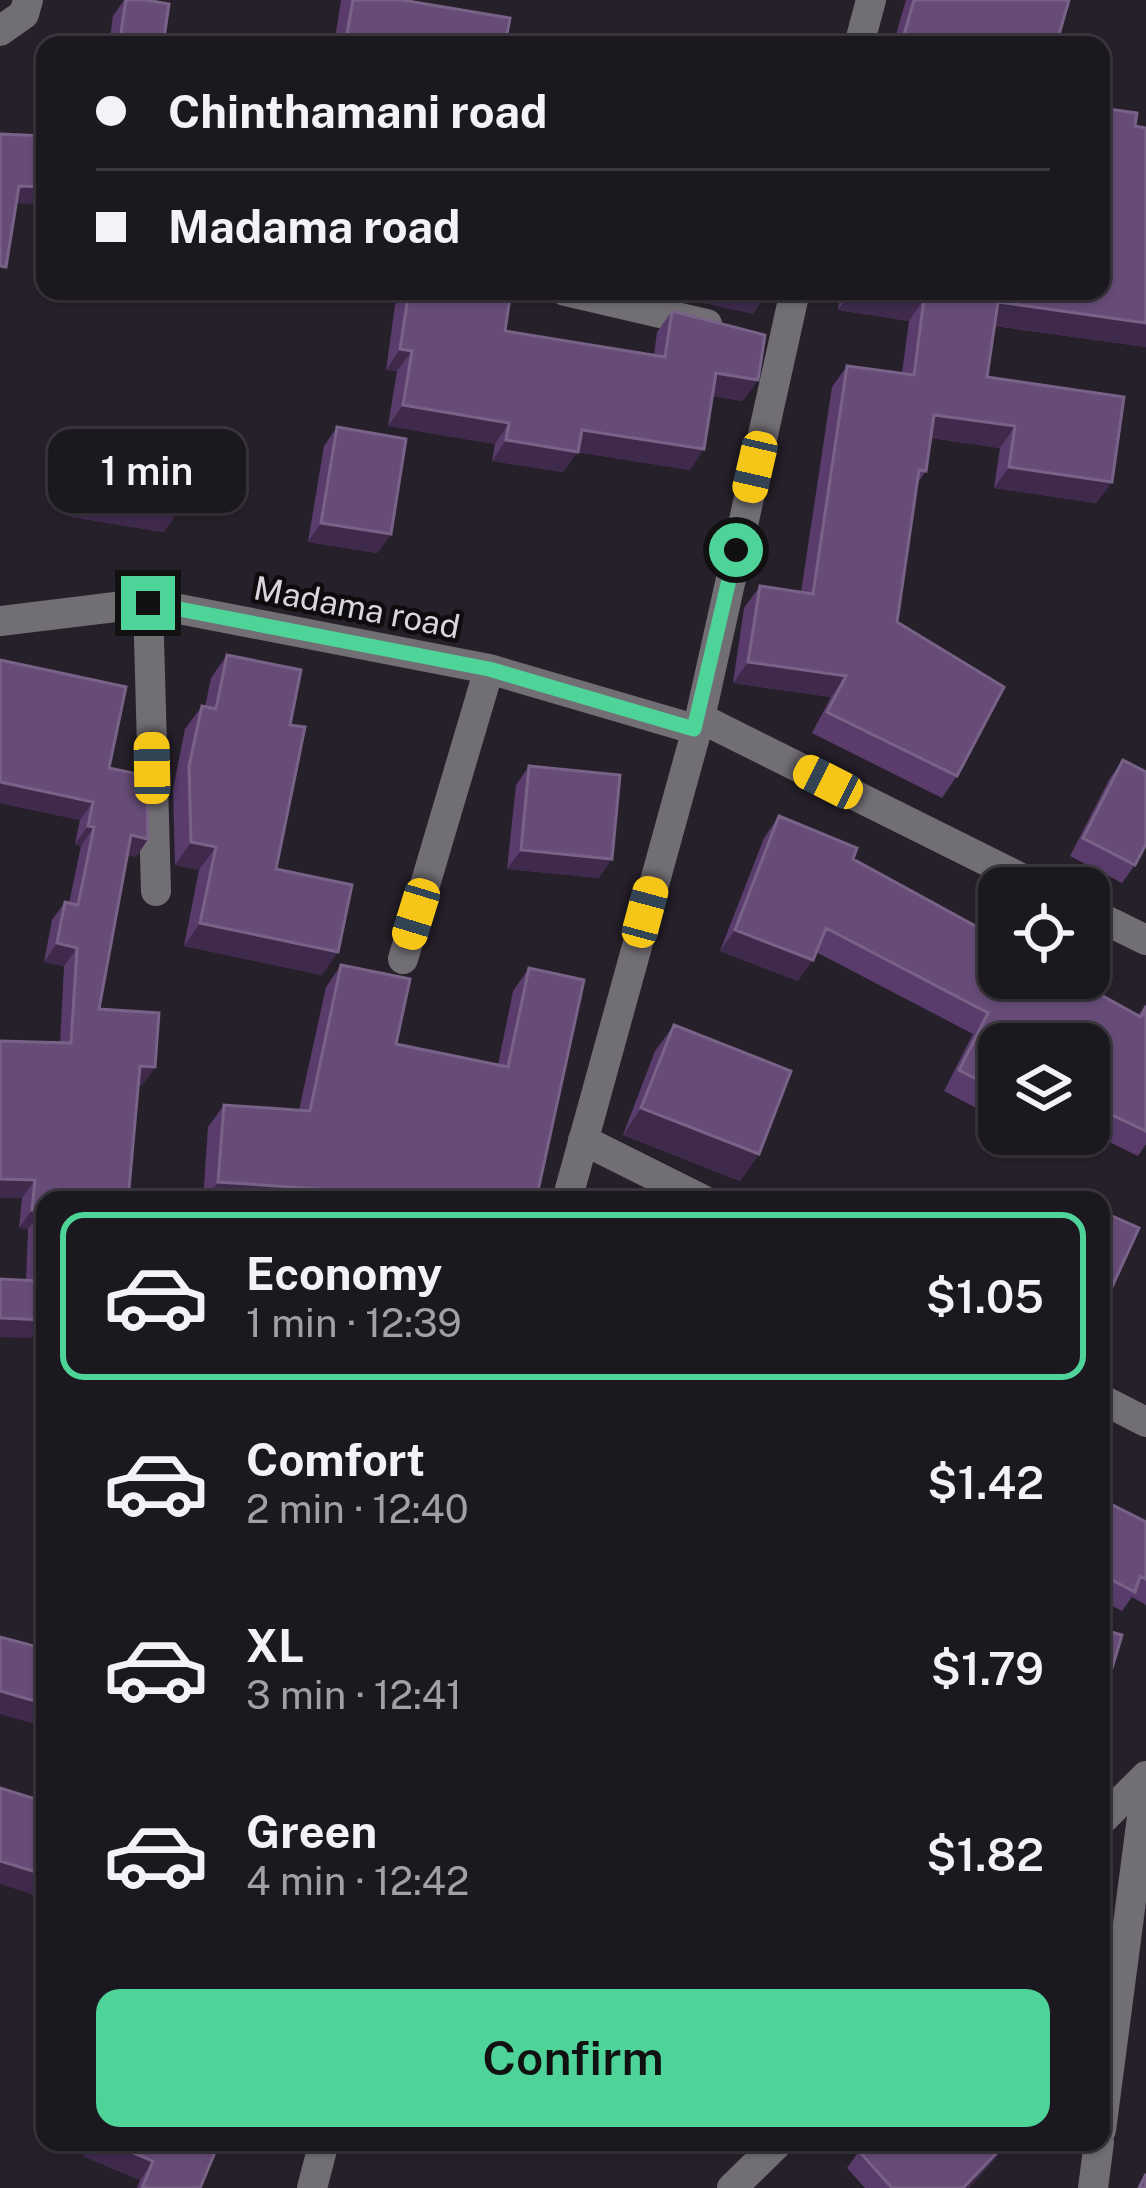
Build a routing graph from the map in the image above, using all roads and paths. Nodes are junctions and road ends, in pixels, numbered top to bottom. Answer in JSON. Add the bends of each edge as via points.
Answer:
{"nodes":[{"id":1,"x":28,"y":0,"type":"edge"},
{"id":2,"x":871,"y":0,"type":"edge"},
{"id":3,"x":0,"y":31,"type":"edge"},
{"id":4,"x":861,"y":36,"type":"edge"},
{"id":5,"x":604,"y":300,"type":"edge"},
{"id":6,"x":788,"y":300,"type":"edge"},
{"id":7,"x":762,"y":336,"type":"junction"},
{"id":8,"x":148,"y":603,"type":"junction"},
{"id":9,"x":0,"y":622,"type":"edge"},
{"id":10,"x":489,"y":669,"type":"junction"},
{"id":11,"x":697,"y":724,"type":"junction"},
{"id":12,"x":997,"y":867,"type":"edge"},
{"id":13,"x":156,"y":891,"type":"dead end"},
{"id":14,"x":1110,"y":922,"type":"edge"},
{"id":15,"x":1146,"y":940,"type":"edge"},
{"id":16,"x":403,"y":958,"type":"dead end"},
{"id":17,"x":583,"y":1139,"type":"junction"},
{"id":18,"x":569,"y":1191,"type":"edge"},
{"id":19,"x":686,"y":1191,"type":"edge"},
{"id":20,"x":1110,"y":1404,"type":"edge"},
{"id":21,"x":1146,"y":1422,"type":"edge"},
{"id":22,"x":1146,"y":1777,"type":"edge"},
{"id":23,"x":1146,"y":1787,"type":"edge"},
{"id":24,"x":1110,"y":1812,"type":"edge"},
{"id":25,"x":1110,"y":2061,"type":"edge"},
{"id":26,"x":322,"y":2151,"type":"edge"},
{"id":27,"x":770,"y":2151,"type":"edge"},
{"id":28,"x":1099,"y":2151,"type":"edge"},
{"id":29,"x":313,"y":2188,"type":"edge"},
{"id":30,"x":733,"y":2188,"type":"edge"},
{"id":31,"x":1094,"y":2188,"type":"edge"}],
"edges":[{"from":1,"to":3,"type":"street","via":[[24,14]]},
{"from":2,"to":4,"type":"street"},
{"from":5,"to":7,"type":"street"},
{"from":6,"to":7,"type":"street"},
{"from":7,"to":11,"type":"street"},
{"from":8,"to":9,"type":"street","name":"Madama road"},
{"from":8,"to":10,"type":"street","name":"Madama road"},
{"from":8,"to":13,"type":"street"},
{"from":10,"to":11,"type":"street","name":"Madama road"},
{"from":10,"to":16,"type":"street"},
{"from":11,"to":12,"type":"street","name":"Madama road"},
{"from":11,"to":17,"type":"street"},
{"from":14,"to":15,"type":"street"},
{"from":17,"to":18,"type":"street"},
{"from":17,"to":19,"type":"street"},
{"from":20,"to":21,"type":"street"},
{"from":22,"to":24,"type":"street"},
{"from":23,"to":25,"type":"street"},
{"from":26,"to":29,"type":"street"},
{"from":27,"to":30,"type":"street"},
{"from":28,"to":31,"type":"street"}]}
